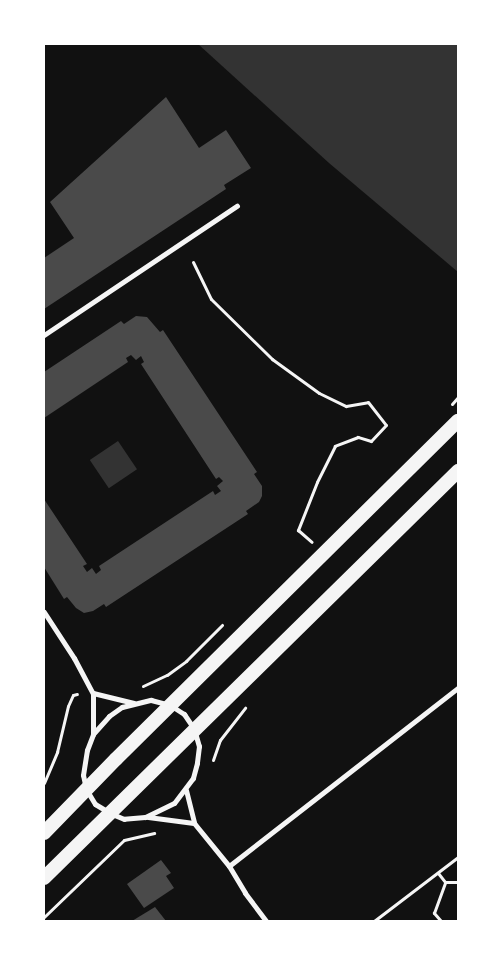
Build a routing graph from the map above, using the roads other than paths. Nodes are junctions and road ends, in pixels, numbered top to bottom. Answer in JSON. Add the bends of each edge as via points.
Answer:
{"nodes":[{"id":1,"x":237,"y":206,"type":"dead end"},
{"id":2,"x":44,"y":335,"type":"edge"},
{"id":3,"x":458,"y":421,"type":"edge"},
{"id":4,"x":458,"y":471,"type":"edge"},
{"id":5,"x":44,"y":612,"type":"edge"},
{"id":6,"x":457,"y":688,"type":"edge"},
{"id":7,"x":93,"y":693,"type":"junction"},
{"id":8,"x":134,"y":703,"type":"junction"},
{"id":9,"x":170,"y":705,"type":"junction"},
{"id":10,"x":194,"y":729,"type":"junction"},
{"id":11,"x":93,"y":734,"type":"junction"},
{"id":12,"x":86,"y":789,"type":"junction"},
{"id":13,"x":186,"y":790,"type":"junction"},
{"id":14,"x":110,"y":813,"type":"junction"},
{"id":15,"x":145,"y":817,"type":"junction"},
{"id":16,"x":194,"y":823,"type":"junction"},
{"id":17,"x":44,"y":833,"type":"edge"},
{"id":18,"x":230,"y":866,"type":"junction"},
{"id":19,"x":44,"y":878,"type":"edge"},
{"id":20,"x":266,"y":921,"type":"edge"}],
"edges":[{"from":1,"to":2,"type":"street"},
{"from":3,"to":9,"type":"highway"},
{"from":4,"to":10,"type":"highway"},
{"from":5,"to":7,"type":"street"},
{"from":6,"to":18,"type":"street"},
{"from":7,"to":8,"type":"street"},
{"from":7,"to":11,"type":"street"},
{"from":8,"to":9,"type":"street","via":[[151,700]]},
{"from":8,"to":11,"type":"street","via":[[110,716]]},
{"from":9,"to":10,"type":"street","via":[[184,714]]},
{"from":9,"to":12,"type":"highway"},
{"from":10,"to":13,"type":"street","via":[[199,746],[197,763]]},
{"from":10,"to":14,"type":"highway"},
{"from":11,"to":12,"type":"street","via":[[84,762]]},
{"from":12,"to":14,"type":"street","via":[[95,804]]},
{"from":12,"to":17,"type":"highway"},
{"from":13,"to":15,"type":"street","via":[[174,803]]},
{"from":13,"to":16,"type":"street"},
{"from":14,"to":15,"type":"street","via":[[124,819]]},
{"from":14,"to":19,"type":"highway"},
{"from":15,"to":16,"type":"street"},
{"from":16,"to":18,"type":"street"},
{"from":18,"to":20,"type":"street","via":[[244,892]]}]}
